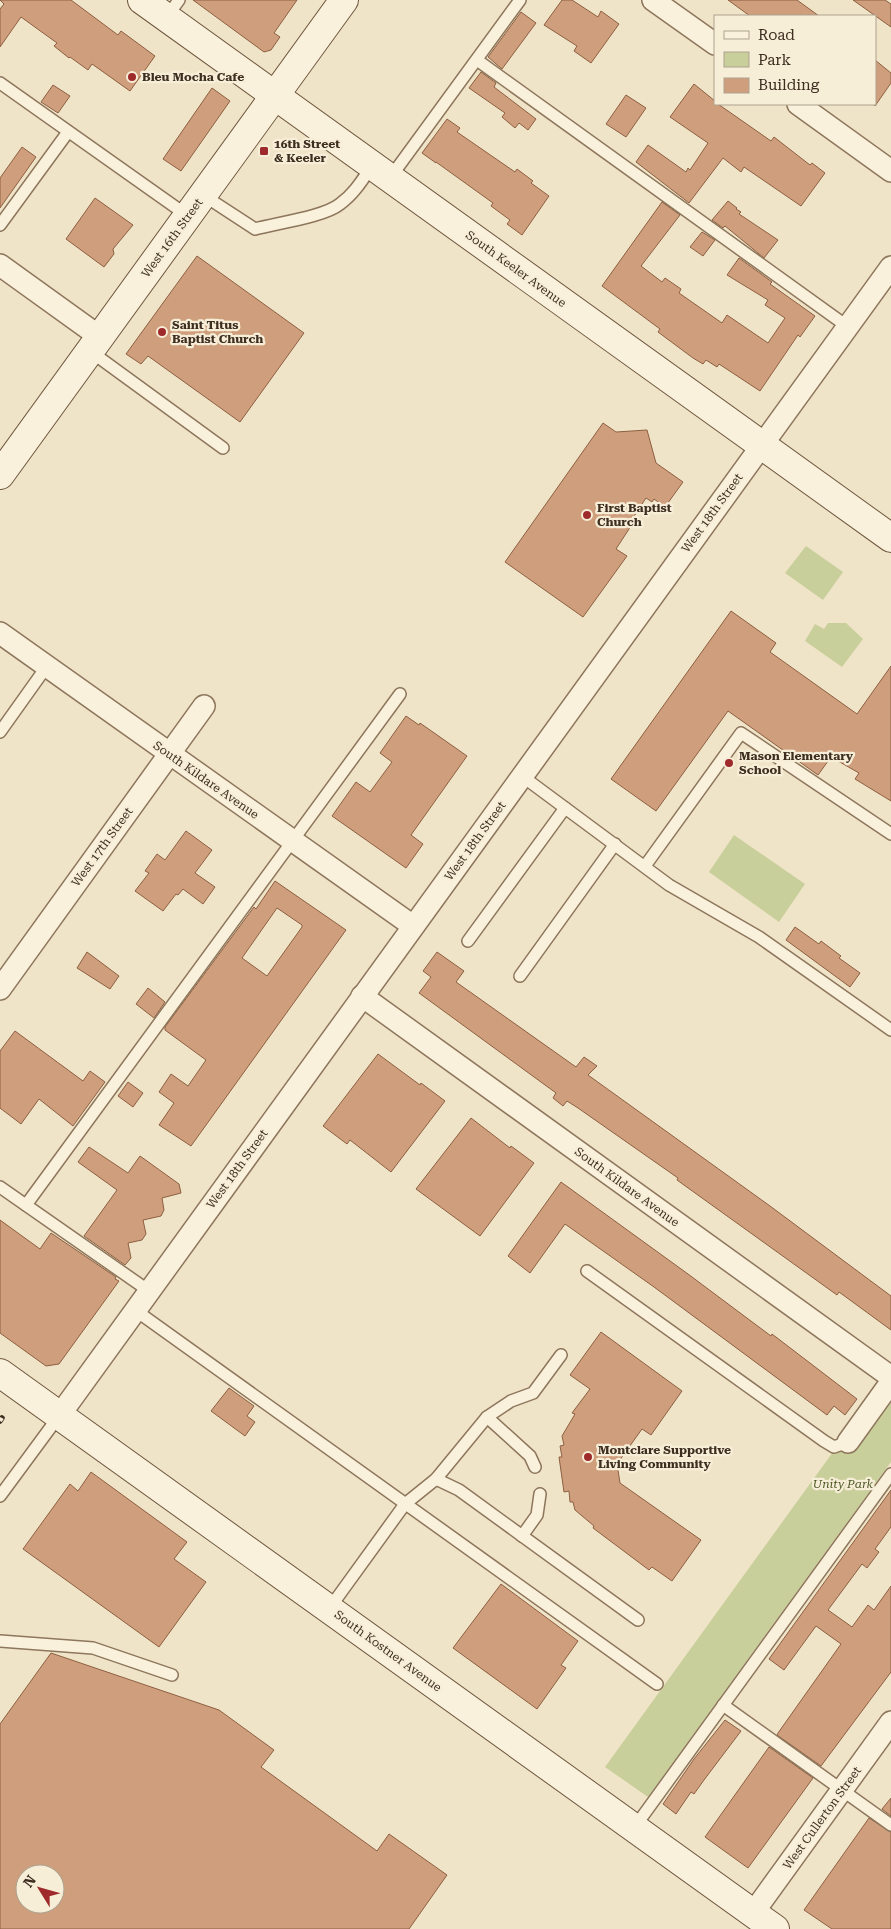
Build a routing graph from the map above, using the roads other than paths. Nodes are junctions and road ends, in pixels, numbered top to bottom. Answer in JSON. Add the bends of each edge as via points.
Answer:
{"nodes":[{"id":1,"x":142,"y":0,"type":"edge"},
{"id":2,"x":344,"y":0,"type":"edge"},
{"id":3,"x":520,"y":0,"type":"edge"},
{"id":4,"x":653,"y":0,"type":"edge"},
{"id":5,"x":172,"y":9,"type":"edge"},
{"id":6,"x":714,"y":43,"type":"edge"},
{"id":7,"x":477,"y":60,"type":"junction"},
{"id":8,"x":0,"y":83,"type":"edge"},
{"id":9,"x":275,"y":96,"type":"junction"},
{"id":10,"x":799,"y":105,"type":"edge"},
{"id":11,"x":68,"y":132,"type":"junction"},
{"id":12,"x":891,"y":171,"type":"edge"},
{"id":13,"x":381,"y":172,"type":"junction"},
{"id":14,"x":195,"y":206,"type":"junction"},
{"id":15,"x":0,"y":225,"type":"edge"},
{"id":16,"x":0,"y":265,"type":"edge"},
{"id":17,"x":891,"y":267,"type":"edge"},
{"id":18,"x":848,"y":326,"type":"junction"},
{"id":19,"x":95,"y":344,"type":"junction"},
{"id":20,"x":761,"y":445,"type":"junction"},
{"id":21,"x":223,"y":448,"type":"dead end"},
{"id":22,"x":0,"y":475,"type":"edge"},
{"id":23,"x":891,"y":538,"type":"edge"},
{"id":24,"x":0,"y":633,"type":"edge"},
{"id":25,"x":47,"y":666,"type":"junction"},
{"id":26,"x":400,"y":694,"type":"dead end"},
{"id":27,"x":204,"y":706,"type":"dead end"},
{"id":28,"x":0,"y":732,"type":"edge"},
{"id":29,"x":170,"y":753,"type":"junction"},
{"id":30,"x":522,"y":776,"type":"junction"},
{"id":31,"x":566,"y":808,"type":"junction"},
{"id":32,"x":891,"y":834,"type":"edge"},
{"id":33,"x":292,"y":841,"type":"junction"},
{"id":34,"x":615,"y":844,"type":"junction"},
{"id":35,"x":645,"y":866,"type":"junction"},
{"id":36,"x":413,"y":926,"type":"junction"},
{"id":37,"x":468,"y":941,"type":"dead end"},
{"id":38,"x":520,"y":976,"type":"dead end"},
{"id":39,"x":0,"y":989,"type":"edge"},
{"id":40,"x":362,"y":996,"type":"junction"},
{"id":41,"x":891,"y":1030,"type":"edge"},
{"id":42,"x":0,"y":1187,"type":"edge"},
{"id":43,"x":26,"y":1205,"type":"junction"},
{"id":44,"x":587,"y":1271,"type":"dead end"},
{"id":45,"x":149,"y":1291,"type":"junction"},
{"id":46,"x":135,"y":1310,"type":"junction"},
{"id":47,"x":560,"y":1355,"type":"dead end"},
{"id":48,"x":0,"y":1373,"type":"edge"},
{"id":49,"x":891,"y":1377,"type":"edge"},
{"id":50,"x":891,"y":1382,"type":"edge"},
{"id":51,"x":59,"y":1416,"type":"junction"},
{"id":52,"x":487,"y":1416,"type":"junction"},
{"id":53,"x":848,"y":1442,"type":"joint"},
{"id":54,"x":535,"y":1467,"type":"dead end"},
{"id":55,"x":891,"y":1474,"type":"edge"},
{"id":56,"x":436,"y":1479,"type":"junction"},
{"id":57,"x":540,"y":1494,"type":"dead end"},
{"id":58,"x":0,"y":1496,"type":"edge"},
{"id":59,"x":406,"y":1504,"type":"junction"},
{"id":60,"x":522,"y":1536,"type":"junction"},
{"id":61,"x":329,"y":1609,"type":"junction"},
{"id":62,"x":638,"y":1620,"type":"dead end"},
{"id":63,"x":0,"y":1641,"type":"edge"},
{"id":64,"x":172,"y":1675,"type":"dead end"},
{"id":65,"x":657,"y":1684,"type":"dead end"},
{"id":66,"x":723,"y":1705,"type":"junction"},
{"id":67,"x":891,"y":1722,"type":"edge"},
{"id":68,"x":842,"y":1790,"type":"junction"},
{"id":69,"x":891,"y":1825,"type":"edge"},
{"id":70,"x":634,"y":1828,"type":"junction"},
{"id":71,"x":753,"y":1913,"type":"junction"},
{"id":72,"x":775,"y":1929,"type":"edge"}],
"edges":[{"from":1,"to":5,"type":"street","name":"South Keeler Avenue"},
{"from":2,"to":9,"type":"street","name":"West 16th Street"},
{"from":3,"to":7,"type":"lane"},
{"from":4,"to":6,"type":"street"},
{"from":5,"to":9,"type":"street","name":"South Keeler Avenue"},
{"from":7,"to":13,"type":"lane"},
{"from":7,"to":18,"type":"lane"},
{"from":8,"to":11,"type":"lane"},
{"from":9,"to":13,"type":"street","name":"South Keeler Avenue"},
{"from":9,"to":14,"type":"street","name":"West 16th Street"},
{"from":10,"to":12,"type":"street"},
{"from":11,"to":14,"type":"lane"},
{"from":11,"to":15,"type":"lane"},
{"from":13,"to":14,"type":"lane","via":[[356,189],[339,206],[313,216],[255,229]]},
{"from":13,"to":20,"type":"street","name":"South Keeler Avenue"},
{"from":14,"to":19,"type":"street","name":"West 16th Street"},
{"from":16,"to":19,"type":"street"},
{"from":17,"to":18,"type":"street","name":"West 18th Street"},
{"from":18,"to":20,"type":"street","name":"West 18th Street"},
{"from":19,"to":21,"type":"lane"},
{"from":19,"to":22,"type":"street","name":"West 16th Street"},
{"from":20,"to":23,"type":"street","name":"South Keeler Avenue"},
{"from":20,"to":30,"type":"street","name":"West 18th Street"},
{"from":24,"to":25,"type":"street","name":"South Kildare Avenue"},
{"from":25,"to":28,"type":"lane"},
{"from":25,"to":29,"type":"street","name":"South Kildare Avenue"},
{"from":26,"to":33,"type":"lane"},
{"from":27,"to":29,"type":"street","name":"West 17th Street"},
{"from":29,"to":33,"type":"street","name":"South Kildare Avenue"},
{"from":29,"to":39,"type":"street","name":"West 17th Street"},
{"from":30,"to":31,"type":"lane"},
{"from":30,"to":36,"type":"street","name":"West 18th Street"},
{"from":31,"to":34,"type":"lane"},
{"from":31,"to":37,"type":"lane"},
{"from":32,"to":35,"type":"lane","via":[[742,733]]},
{"from":33,"to":36,"type":"street","name":"South Kildare Avenue"},
{"from":33,"to":43,"type":"lane"},
{"from":34,"to":35,"type":"lane"},
{"from":34,"to":38,"type":"lane"},
{"from":35,"to":41,"type":"lane","via":[[669,884],[759,937]]},
{"from":36,"to":40,"type":"street","name":"West 18th Street"},
{"from":40,"to":45,"type":"street","name":"West 18th Street"},
{"from":40,"to":49,"type":"street","name":"South Kildare Avenue"},
{"from":42,"to":43,"type":"lane"},
{"from":43,"to":45,"type":"lane"},
{"from":44,"to":53,"type":"lane","via":[[824,1441],[834,1447]]},
{"from":45,"to":46,"type":"street","name":"West 18th Street"},
{"from":46,"to":51,"type":"street","name":"West 18th Street"},
{"from":46,"to":59,"type":"lane"},
{"from":47,"to":52,"type":"lane","via":[[533,1393],[510,1401]]},
{"from":48,"to":51,"type":"street","name":"South Kostner Avenue"},
{"from":50,"to":53,"type":"street"},
{"from":51,"to":58,"type":"lane"},
{"from":51,"to":61,"type":"street","name":"South Kostner Avenue"},
{"from":52,"to":54,"type":"lane","via":[[530,1456]]},
{"from":52,"to":56,"type":"lane"},
{"from":55,"to":66,"type":"lane"},
{"from":56,"to":59,"type":"lane"},
{"from":56,"to":60,"type":"lane","via":[[459,1490]]},
{"from":57,"to":60,"type":"lane","via":[[537,1515]]},
{"from":59,"to":61,"type":"lane"},
{"from":59,"to":65,"type":"lane"},
{"from":60,"to":62,"type":"lane"},
{"from":61,"to":70,"type":"street","name":"South Kostner Avenue"},
{"from":63,"to":64,"type":"lane","via":[[93,1648]]},
{"from":66,"to":68,"type":"lane"},
{"from":66,"to":70,"type":"lane"},
{"from":67,"to":68,"type":"street","name":"West Cullerton Street"},
{"from":68,"to":69,"type":"lane"},
{"from":68,"to":71,"type":"street","name":"West Cullerton Street"},
{"from":70,"to":71,"type":"street","name":"South Kostner Avenue"},
{"from":71,"to":72,"type":"street","name":"South Kostner Avenue"}]}
